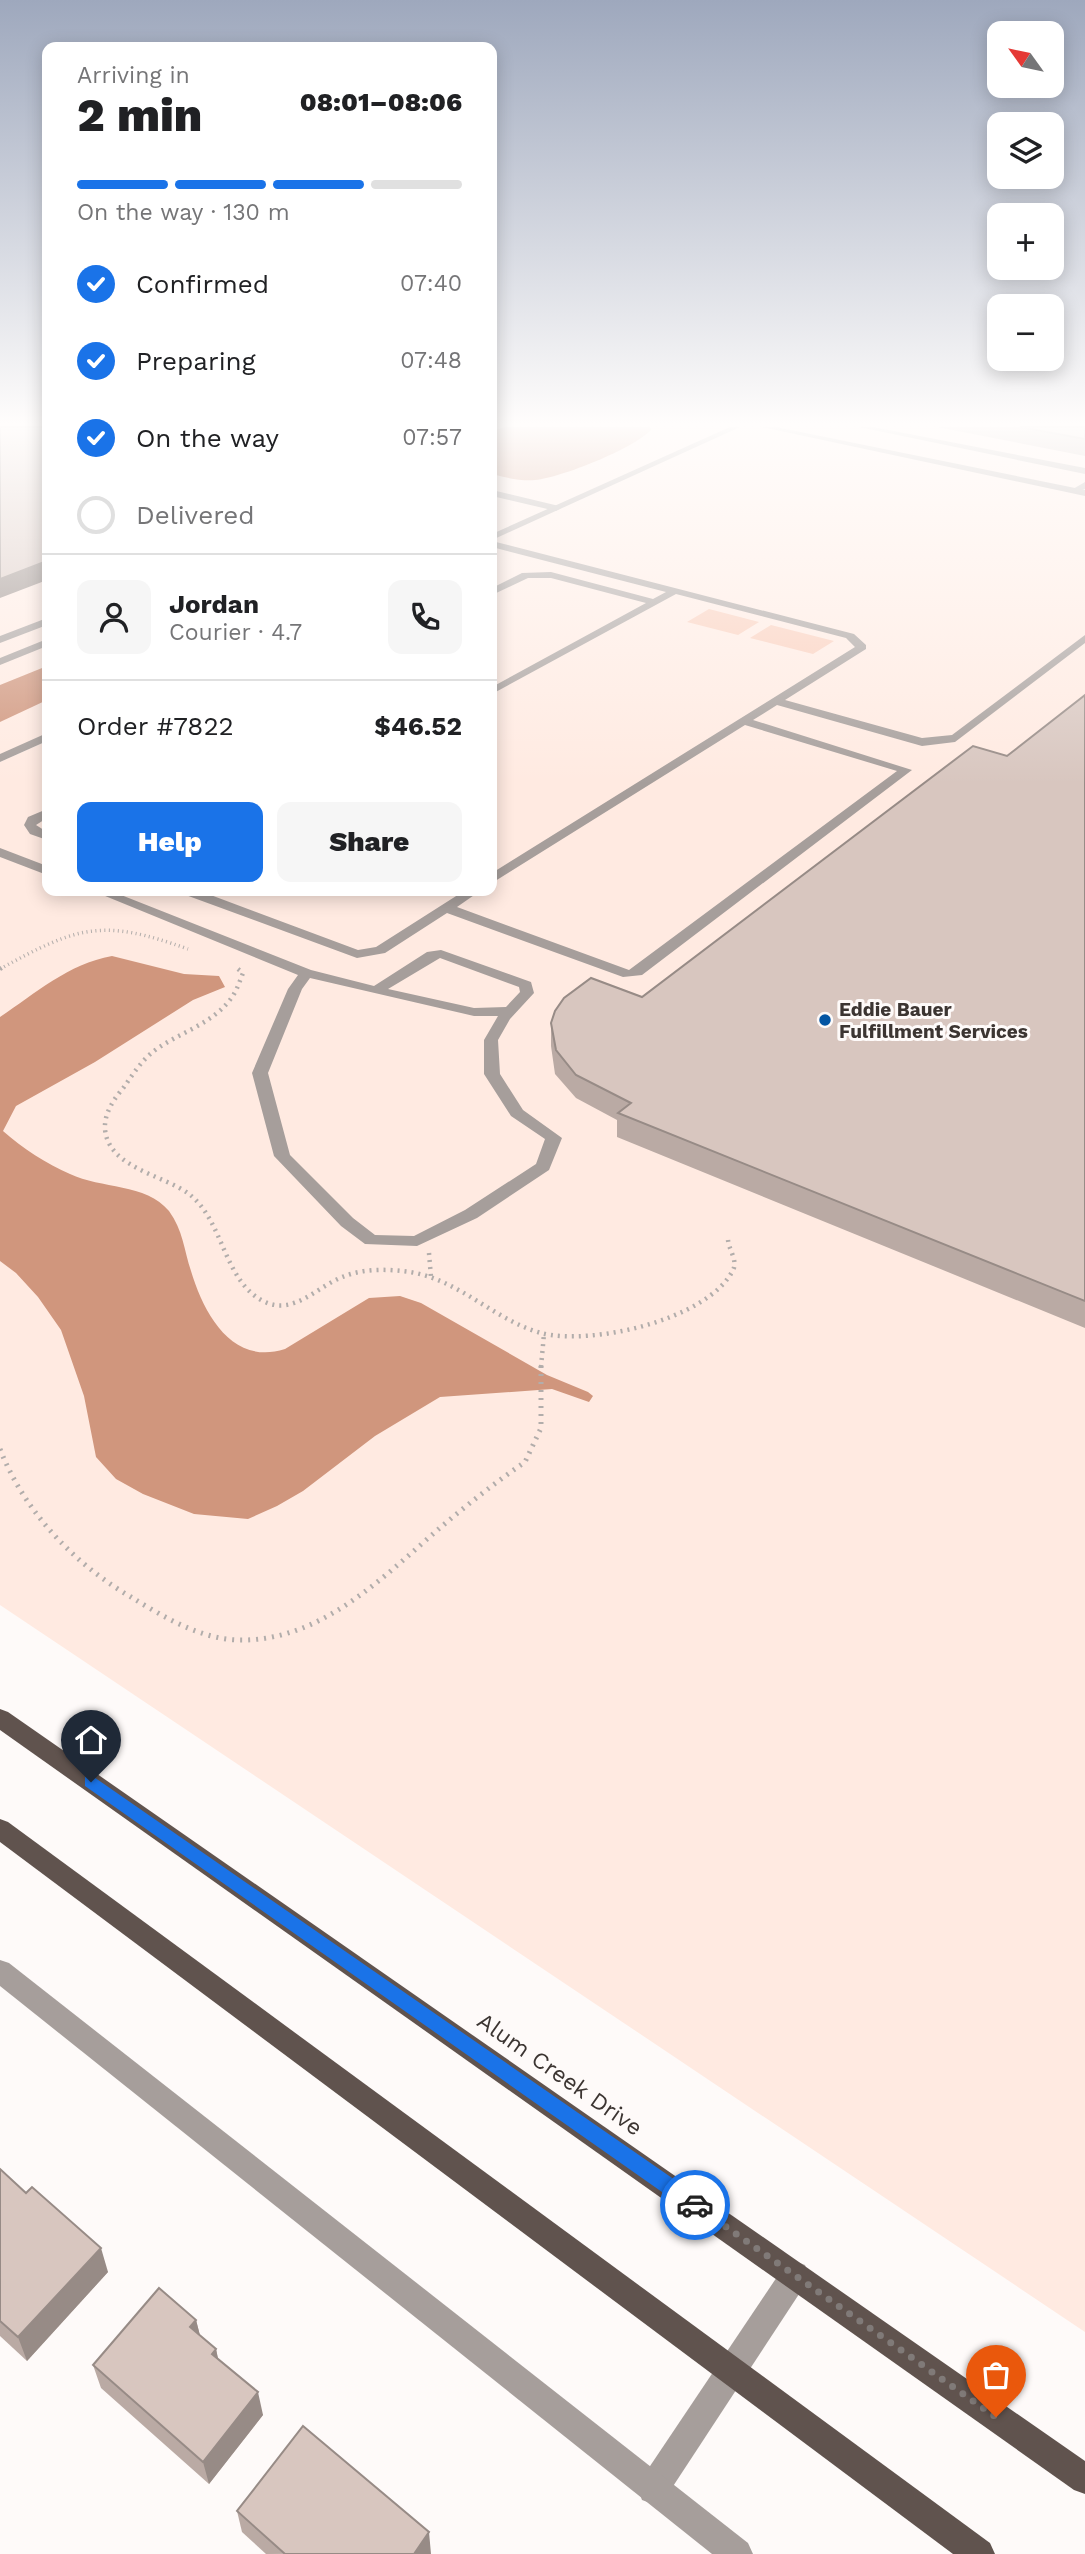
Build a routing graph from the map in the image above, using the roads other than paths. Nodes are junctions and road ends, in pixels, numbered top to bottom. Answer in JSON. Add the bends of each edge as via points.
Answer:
{"nodes":[{"id":1,"x":501,"y":546,"type":"edge"},
{"id":2,"x":497,"y":590,"type":"edge"},
{"id":3,"x":675,"y":591,"type":"junction"},
{"id":4,"x":654,"y":602,"type":"junction"},
{"id":5,"x":42,"y":623,"type":"edge"},
{"id":6,"x":1085,"y":638,"type":"edge"},
{"id":7,"x":0,"y":640,"type":"edge"},
{"id":8,"x":42,"y":644,"type":"edge"},
{"id":9,"x":0,"y":662,"type":"edge"},
{"id":10,"x":497,"y":688,"type":"edge"},
{"id":11,"x":775,"y":701,"type":"junction"},
{"id":12,"x":744,"y":721,"type":"junction"},
{"id":13,"x":42,"y":739,"type":"edge"},
{"id":14,"x":0,"y":758,"type":"edge"},
{"id":15,"x":42,"y":815,"type":"edge"},
{"id":16,"x":42,"y":834,"type":"edge"},
{"id":17,"x":0,"y":852,"type":"edge"},
{"id":18,"x":42,"y":869,"type":"edge"},
{"id":19,"x":497,"y":876,"type":"edge"},
{"id":20,"x":112,"y":896,"type":"edge"},
{"id":21,"x":201,"y":896,"type":"edge"},
{"id":22,"x":465,"y":896,"type":"edge"},
{"id":23,"x":446,"y":908,"type":"junction"},
{"id":24,"x":306,"y":973,"type":"junction"},
{"id":25,"x":376,"y":991,"type":"junction"},
{"id":26,"x":509,"y":1011,"type":"junction"},
{"id":27,"x":0,"y":1718,"type":"edge"},
{"id":28,"x":0,"y":1829,"type":"edge"},
{"id":29,"x":0,"y":1971,"type":"edge"},
{"id":30,"x":795,"y":2275,"type":"junction"},
{"id":31,"x":732,"y":2371,"type":"junction"},
{"id":32,"x":1085,"y":2479,"type":"edge"},
{"id":33,"x":653,"y":2489,"type":"junction"},
{"id":34,"x":737,"y":2554,"type":"edge"},
{"id":35,"x":979,"y":2554,"type":"edge"}],
"edges":[{"from":1,"to":3,"type":"street"},
{"from":2,"to":4,"type":"street","via":[[526,575],[551,575]]},
{"from":3,"to":4,"type":"street"},
{"from":3,"to":11,"type":"street","via":[[859,641],[862,647]]},
{"from":4,"to":10,"type":"street"},
{"from":5,"to":7,"type":"street"},
{"from":6,"to":11,"type":"street","via":[[955,738],[922,742]]},
{"from":8,"to":9,"type":"street"},
{"from":11,"to":12,"type":"street"},
{"from":12,"to":19,"type":"street"},
{"from":12,"to":23,"type":"street","via":[[906,770],[637,972],[628,974]]},
{"from":13,"to":14,"type":"street"},
{"from":15,"to":16,"type":"street","via":[[30,825]]},
{"from":17,"to":18,"type":"street"},
{"from":20,"to":24,"type":"street"},
{"from":21,"to":23,"type":"street","via":[[357,954],[380,950]]},
{"from":22,"to":23,"type":"street"},
{"from":24,"to":25,"type":"street"},
{"from":24,"to":26,"type":"street","via":[[260,1073],[282,1156],[371,1240],[417,1241],[471,1214],[542,1167],[554,1138],[517,1113],[492,1074],[491,1040]]},
{"from":25,"to":26,"type":"street","via":[[474,1012]]},
{"from":25,"to":26,"type":"street","via":[[421,959],[441,954],[526,985],[527,993]]},
{"from":27,"to":30,"type":"main road","name":"Alum Creek Drive"},
{"from":28,"to":31,"type":"main road"},
{"from":29,"to":33,"type":"street"},
{"from":30,"to":31,"type":"street"},
{"from":30,"to":32,"type":"main road","name":"Alum Creek Drive"},
{"from":31,"to":33,"type":"street"},
{"from":31,"to":35,"type":"main road"},
{"from":33,"to":34,"type":"street"}]}
